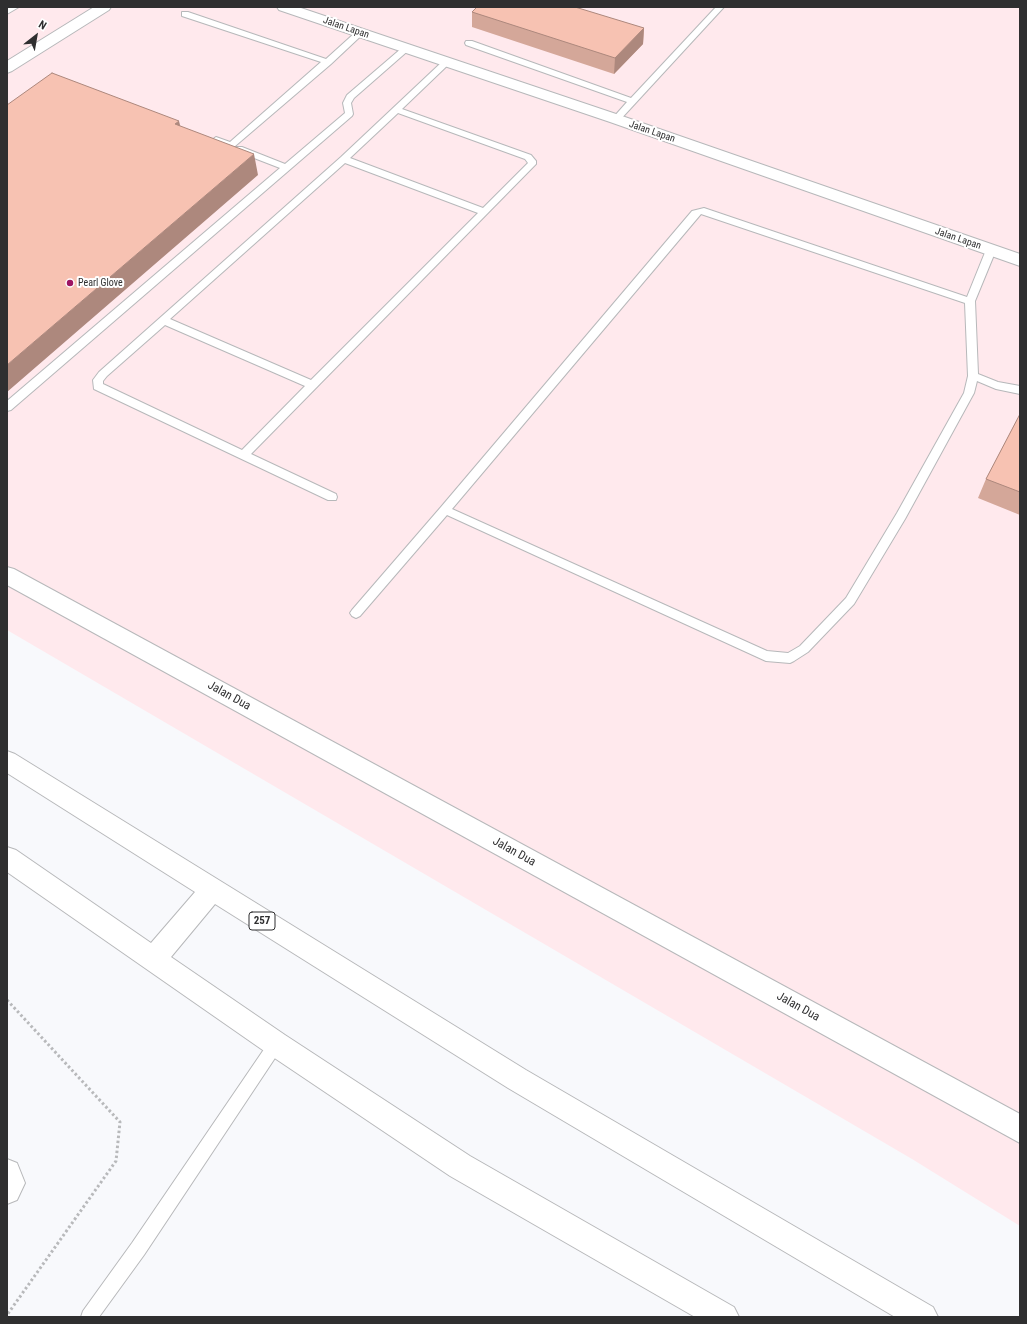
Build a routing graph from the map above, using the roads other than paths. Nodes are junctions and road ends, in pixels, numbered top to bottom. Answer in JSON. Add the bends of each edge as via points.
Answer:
{"nodes":[{"id":1,"x":14,"y":7,"type":"edge"},
{"id":2,"x":104,"y":7,"type":"edge"},
{"id":3,"x":284,"y":7,"type":"edge"},
{"id":4,"x":720,"y":7,"type":"edge"},
{"id":5,"x":7,"y":12,"type":"edge"},
{"id":6,"x":185,"y":14,"type":"dead end"},
{"id":7,"x":360,"y":33,"type":"junction"},
{"id":8,"x":469,"y":42,"type":"dead end"},
{"id":9,"x":406,"y":49,"type":"junction"},
{"id":10,"x":328,"y":62,"type":"junction"},
{"id":11,"x":446,"y":63,"type":"junction"},
{"id":12,"x":7,"y":68,"type":"edge"},
{"id":13,"x":633,"y":101,"type":"junction"},
{"id":14,"x":397,"y":110,"type":"junction"},
{"id":15,"x":616,"y":119,"type":"junction"},
{"id":16,"x":208,"y":137,"type":"edge"},
{"id":17,"x":231,"y":145,"type":"junction"},
{"id":18,"x":344,"y":159,"type":"junction"},
{"id":19,"x":287,"y":168,"type":"junction"},
{"id":20,"x":485,"y":212,"type":"junction"},
{"id":21,"x":991,"y":250,"type":"junction"},
{"id":22,"x":1020,"y":260,"type":"edge"},
{"id":23,"x":970,"y":301,"type":"junction"},
{"id":24,"x":164,"y":320,"type":"junction"},
{"id":25,"x":973,"y":376,"type":"junction"},
{"id":26,"x":312,"y":384,"type":"junction"},
{"id":27,"x":1020,"y":390,"type":"edge"},
{"id":28,"x":7,"y":407,"type":"edge"},
{"id":29,"x":244,"y":454,"type":"junction"},
{"id":30,"x":332,"y":497,"type":"dead end"},
{"id":31,"x":446,"y":510,"type":"junction"},
{"id":32,"x":7,"y":575,"type":"edge"},
{"id":33,"x":356,"y":613,"type":"dead end"},
{"id":34,"x":7,"y":761,"type":"edge"},
{"id":35,"x":7,"y":858,"type":"edge"},
{"id":36,"x":212,"y":890,"type":"junction"},
{"id":37,"x":153,"y":959,"type":"junction"},
{"id":38,"x":276,"y":1044,"type":"junction"},
{"id":39,"x":1020,"y":1129,"type":"edge"},
{"id":40,"x":7,"y":1173,"type":"edge"},
{"id":41,"x":7,"y":1190,"type":"edge"},
{"id":42,"x":89,"y":1317,"type":"edge"},
{"id":43,"x":724,"y":1317,"type":"edge"},
{"id":44,"x":923,"y":1317,"type":"edge"}],
"edges":[{"from":1,"to":5,"type":"lane"},
{"from":2,"to":12,"type":"main road"},
{"from":3,"to":7,"type":"main road","name":"Jalan Lapan"},
{"from":4,"to":13,"type":"lane"},
{"from":6,"to":10,"type":"lane"},
{"from":7,"to":9,"type":"main road","name":"Jalan Lapan"},
{"from":7,"to":10,"type":"lane"},
{"from":8,"to":13,"type":"lane"},
{"from":9,"to":11,"type":"main road","name":"Jalan Lapan"},
{"from":9,"to":19,"type":"lane","via":[[350,98],[347,103],[349,114]]},
{"from":10,"to":17,"type":"lane"},
{"from":11,"to":14,"type":"lane"},
{"from":11,"to":15,"type":"main road","name":"Jalan Lapan"},
{"from":13,"to":15,"type":"lane"},
{"from":14,"to":18,"type":"lane"},
{"from":14,"to":20,"type":"lane","via":[[532,160],[530,167]]},
{"from":15,"to":21,"type":"main road","name":"Jalan Lapan"},
{"from":16,"to":17,"type":"lane"},
{"from":17,"to":19,"type":"lane"},
{"from":18,"to":20,"type":"lane"},
{"from":18,"to":24,"type":"lane"},
{"from":19,"to":28,"type":"lane"},
{"from":20,"to":26,"type":"lane"},
{"from":21,"to":22,"type":"main road","name":"Jalan Lapan"},
{"from":21,"to":23,"type":"lane"},
{"from":23,"to":25,"type":"lane"},
{"from":23,"to":31,"type":"lane","via":[[699,211]]},
{"from":24,"to":26,"type":"lane"},
{"from":24,"to":29,"type":"lane","via":[[103,374],[98,380],[98,386]]},
{"from":25,"to":27,"type":"lane","via":[[996,385]]},
{"from":25,"to":31,"type":"lane","via":[[969,393],[901,516],[850,601],[804,649],[790,658],[766,656]]},
{"from":26,"to":29,"type":"lane"},
{"from":29,"to":30,"type":"lane"},
{"from":31,"to":33,"type":"lane"},
{"from":32,"to":39,"type":"main road","name":"Jalan Dua"},
{"from":34,"to":36,"type":"main road","number":"257"},
{"from":35,"to":37,"type":"main road"},
{"from":36,"to":37,"type":"main road"},
{"from":36,"to":44,"type":"main road","number":"257","via":[[517,1079]]},
{"from":37,"to":38,"type":"main road"},
{"from":38,"to":42,"type":"lane"},
{"from":38,"to":43,"type":"main road","via":[[460,1166]]},
{"from":40,"to":41,"type":"main road","via":[[10,1183]]}]}
